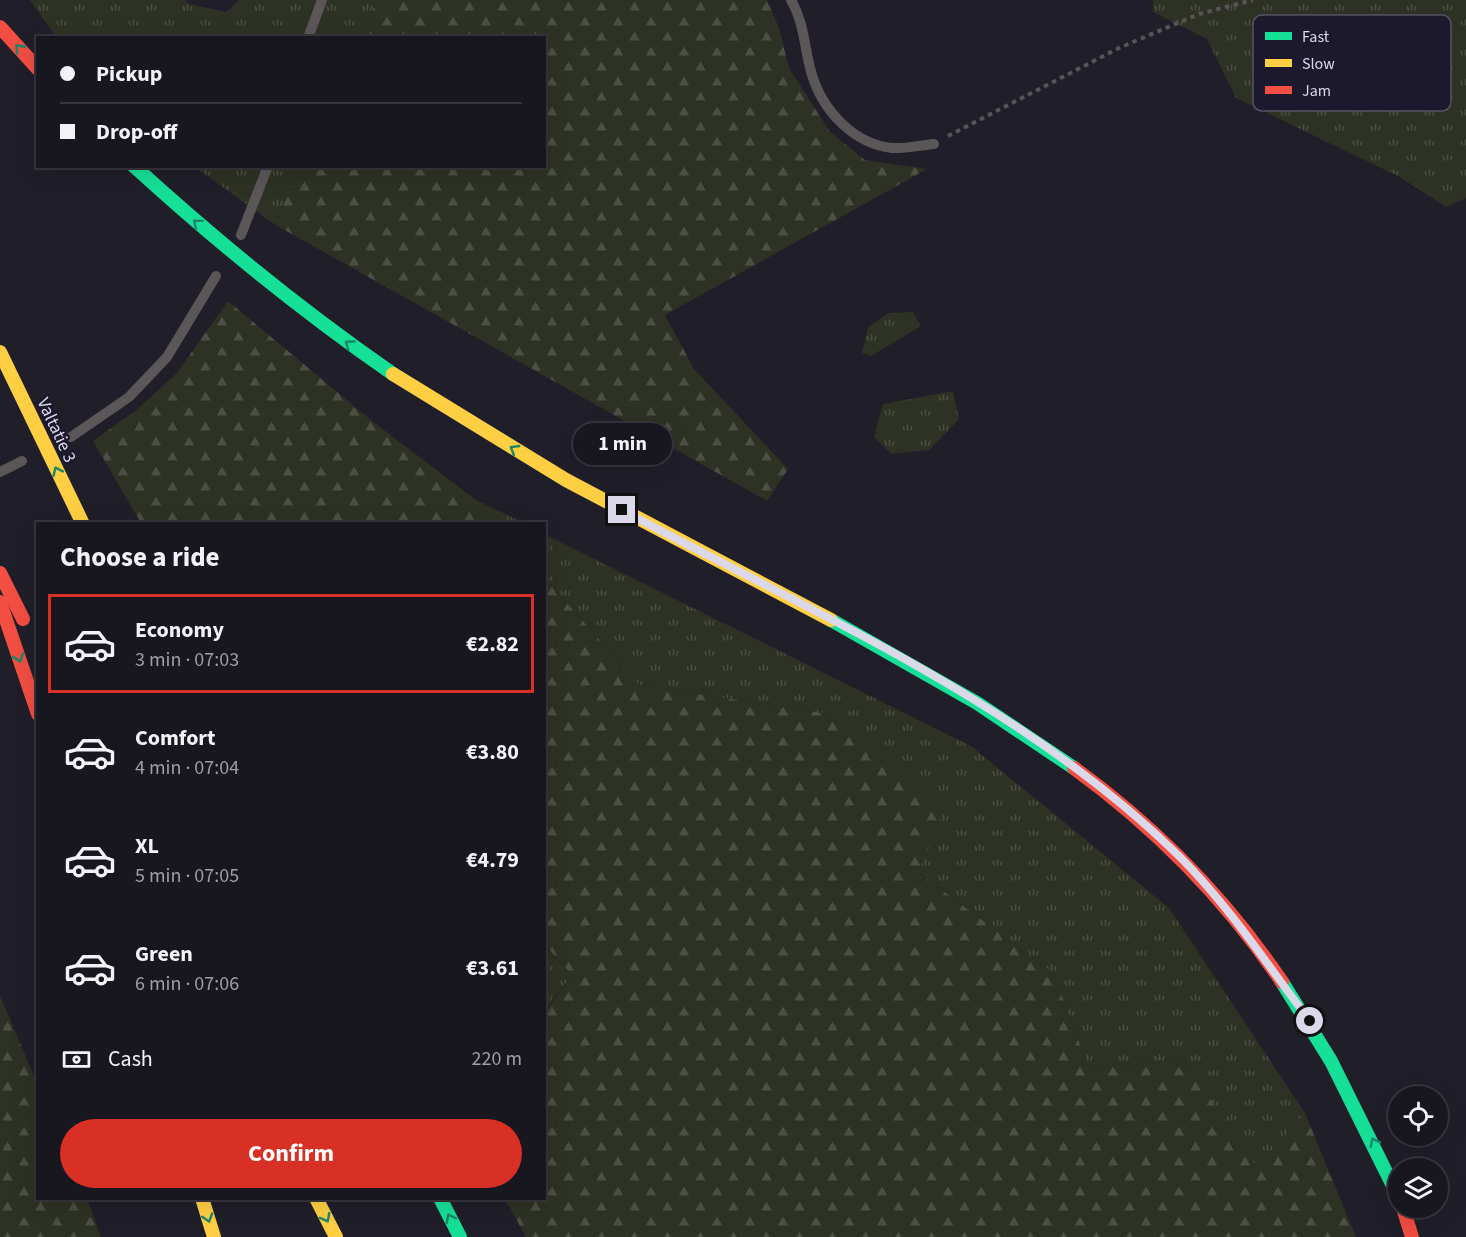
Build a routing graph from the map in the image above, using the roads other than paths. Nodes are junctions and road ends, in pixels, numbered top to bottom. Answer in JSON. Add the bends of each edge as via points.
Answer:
{"nodes":[{"id":1,"x":322,"y":0,"type":"edge"},
{"id":2,"x":791,"y":0,"type":"edge"},
{"id":3,"x":0,"y":27,"type":"edge"},
{"id":4,"x":309,"y":36,"type":"edge"},
{"id":5,"x":36,"y":67,"type":"edge"},
{"id":6,"x":934,"y":144,"type":"road end"},
{"id":7,"x":136,"y":168,"type":"edge"},
{"id":8,"x":267,"y":168,"type":"edge"},
{"id":9,"x":241,"y":235,"type":"dead end"},
{"id":10,"x":216,"y":276,"type":"dead end"},
{"id":11,"x":0,"y":352,"type":"edge"},
{"id":12,"x":71,"y":437,"type":"dead end"},
{"id":13,"x":22,"y":461,"type":"dead end"},
{"id":14,"x":0,"y":472,"type":"edge"},
{"id":15,"x":82,"y":522,"type":"edge"},
{"id":16,"x":0,"y":573,"type":"edge"},
{"id":17,"x":0,"y":603,"type":"edge"},
{"id":18,"x":28,"y":630,"type":"dead end"},
{"id":19,"x":36,"y":708,"type":"edge"},
{"id":20,"x":1388,"y":1175,"type":"edge"},
{"id":21,"x":203,"y":1200,"type":"edge"},
{"id":22,"x":317,"y":1200,"type":"edge"},
{"id":23,"x":441,"y":1200,"type":"edge"},
{"id":24,"x":1406,"y":1218,"type":"edge"},
{"id":25,"x":214,"y":1237,"type":"edge"},
{"id":26,"x":336,"y":1237,"type":"edge"},
{"id":27,"x":460,"y":1237,"type":"edge"},
{"id":28,"x":1412,"y":1237,"type":"edge"}],
"edges":[{"from":1,"to":4,"type":"lane"},
{"from":2,"to":6,"type":"lane","via":[[801,17],[812,77],[834,117],[859,139],[893,148]]},
{"from":5,"to":3,"type":"highway","one_way":true},
{"from":20,"to":7,"type":"highway","one_way":true,"via":[[1343,1078],[1310,1021],[1219,902],[1180,858],[1122,805],[983,705],[880,645],[564,479],[402,382],[286,299]]},
{"from":8,"to":9,"type":"lane"},
{"from":10,"to":12,"type":"lane","via":[[167,357],[129,397]]},
{"from":15,"to":11,"type":"highway","name":"Valtatie 3","one_way":true},
{"from":13,"to":14,"type":"lane"},
{"from":16,"to":18,"type":"highway"},
{"from":17,"to":19,"type":"highway","one_way":true},
{"from":21,"to":25,"type":"highway","one_way":true},
{"from":22,"to":26,"type":"highway","one_way":true},
{"from":27,"to":23,"type":"highway","one_way":true},
{"from":24,"to":28,"type":"highway"}]}
